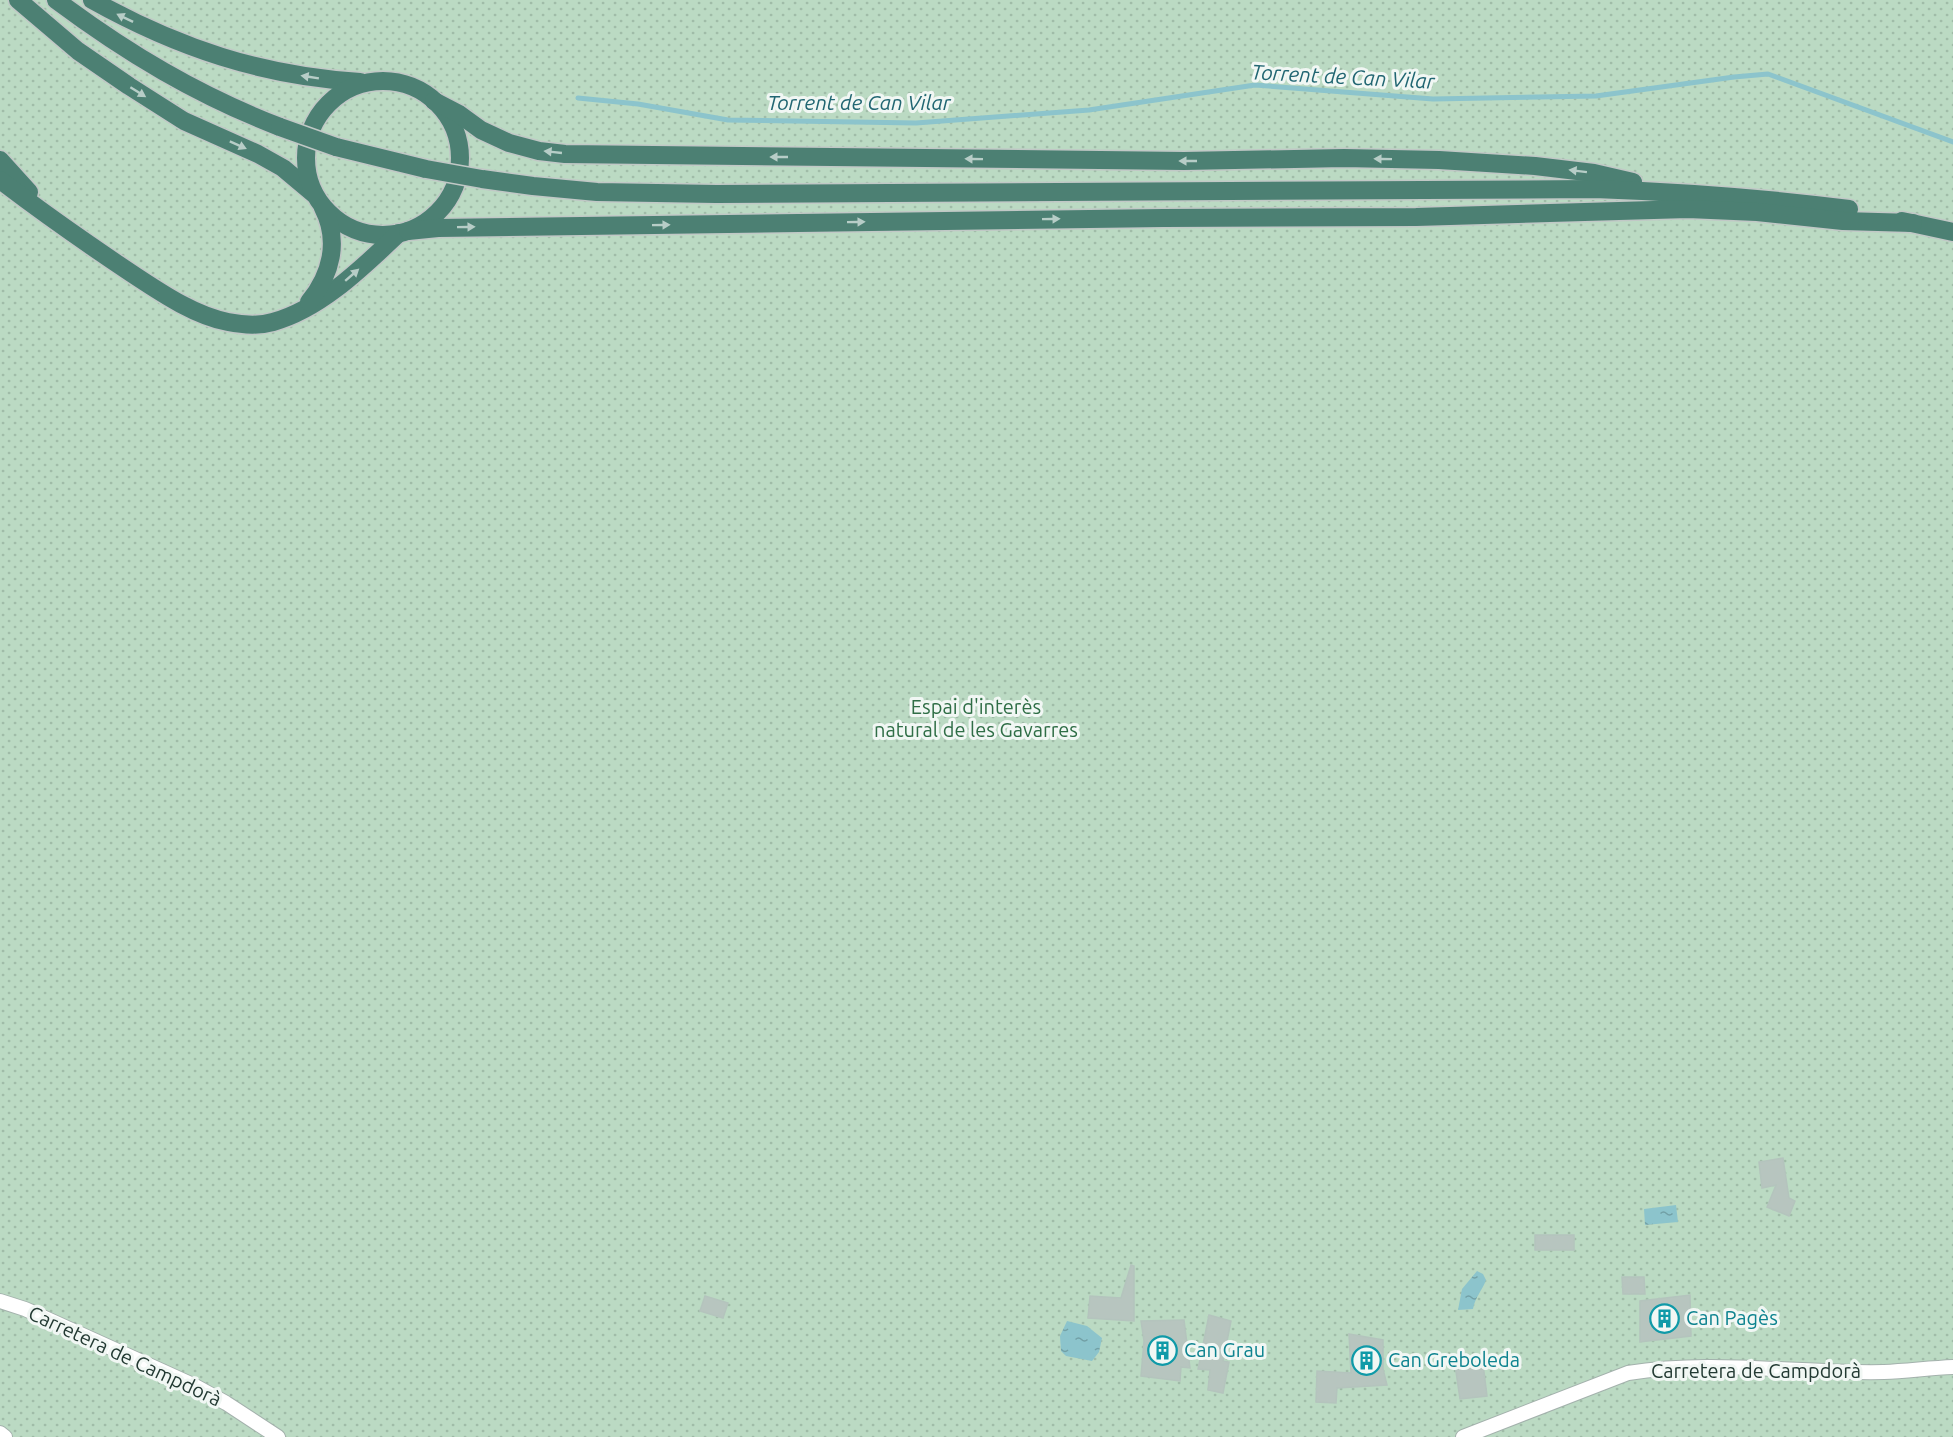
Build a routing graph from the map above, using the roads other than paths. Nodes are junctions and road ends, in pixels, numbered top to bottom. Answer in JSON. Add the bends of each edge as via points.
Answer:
{"nodes":[{"id":1,"x":18,"y":0,"type":"edge"},
{"id":2,"x":56,"y":0,"type":"edge"},
{"id":3,"x":92,"y":0,"type":"edge"},
{"id":4,"x":368,"y":82,"type":"junction"},
{"id":5,"x":434,"y":101,"type":"junction"},
{"id":6,"x":0,"y":160,"type":"edge"},
{"id":7,"x":4,"y":184,"type":"edge"},
{"id":8,"x":1676,"y":192,"type":"junction"},
{"id":9,"x":317,"y":198,"type":"junction"},
{"id":10,"x":1913,"y":223,"type":"junction"},
{"id":11,"x":61,"y":227,"type":"junction"},
{"id":12,"x":404,"y":232,"type":"junction"},
{"id":13,"x":1953,"y":232,"type":"edge"},
{"id":14,"x":304,"y":309,"type":"junction"},
{"id":15,"x":0,"y":1301,"type":"edge"},
{"id":16,"x":1953,"y":1367,"type":"edge"},
{"id":17,"x":0,"y":1433,"type":"edge"},
{"id":18,"x":5,"y":1437,"type":"edge"},
{"id":19,"x":278,"y":1437,"type":"edge"},
{"id":20,"x":1463,"y":1437,"type":"edge"}],
"edges":[{"from":1,"to":9,"type":"highway","one_way":true,"via":[[78,51],[129,86],[184,121],[283,168]]},
{"from":2,"to":8,"type":"highway","bridge":true,"via":[[149,65],[280,127],[336,147],[426,169],[533,186],[597,192],[716,194],[1501,189]]},
{"from":4,"to":3,"type":"highway","one_way":true,"via":[[316,79],[230,60],[161,35]]},
{"from":4,"to":5,"type":"highway","via":[[408,85]]},
{"from":4,"to":9,"type":"highway","via":[[343,92],[316,119],[306,157]]},
{"from":8,"to":5,"type":"highway","one_way":true,"via":[[1594,173],[1439,160],[565,153],[509,143]]},
{"from":5,"to":12,"type":"highway","via":[[456,134],[458,173],[441,208],[426,222]]},
{"from":6,"to":11,"type":"highway"},
{"from":7,"to":11,"type":"highway"},
{"from":8,"to":10,"type":"highway","via":[[1848,209]]},
{"from":9,"to":12,"type":"highway","via":[[336,219],[358,231],[383,235]]},
{"from":9,"to":14,"type":"highway","via":[[331,231],[331,258],[321,287]]},
{"from":12,"to":10,"type":"highway","one_way":true,"via":[[438,228],[1416,217],[1688,209]]},
{"from":10,"to":13,"type":"highway"},
{"from":11,"to":14,"type":"highway","via":[[148,284],[213,317],[261,324]]},
{"from":14,"to":12,"type":"highway","one_way":true,"via":[[340,286]]},
{"from":15,"to":19,"type":"street","name":"Carretera de Campdorà","via":[[195,1386]]},
{"from":16,"to":20,"type":"street","name":"Carretera de Campdorà","via":[[1884,1372],[1655,1368],[1628,1373]]},
{"from":17,"to":18,"type":"street"}]}
